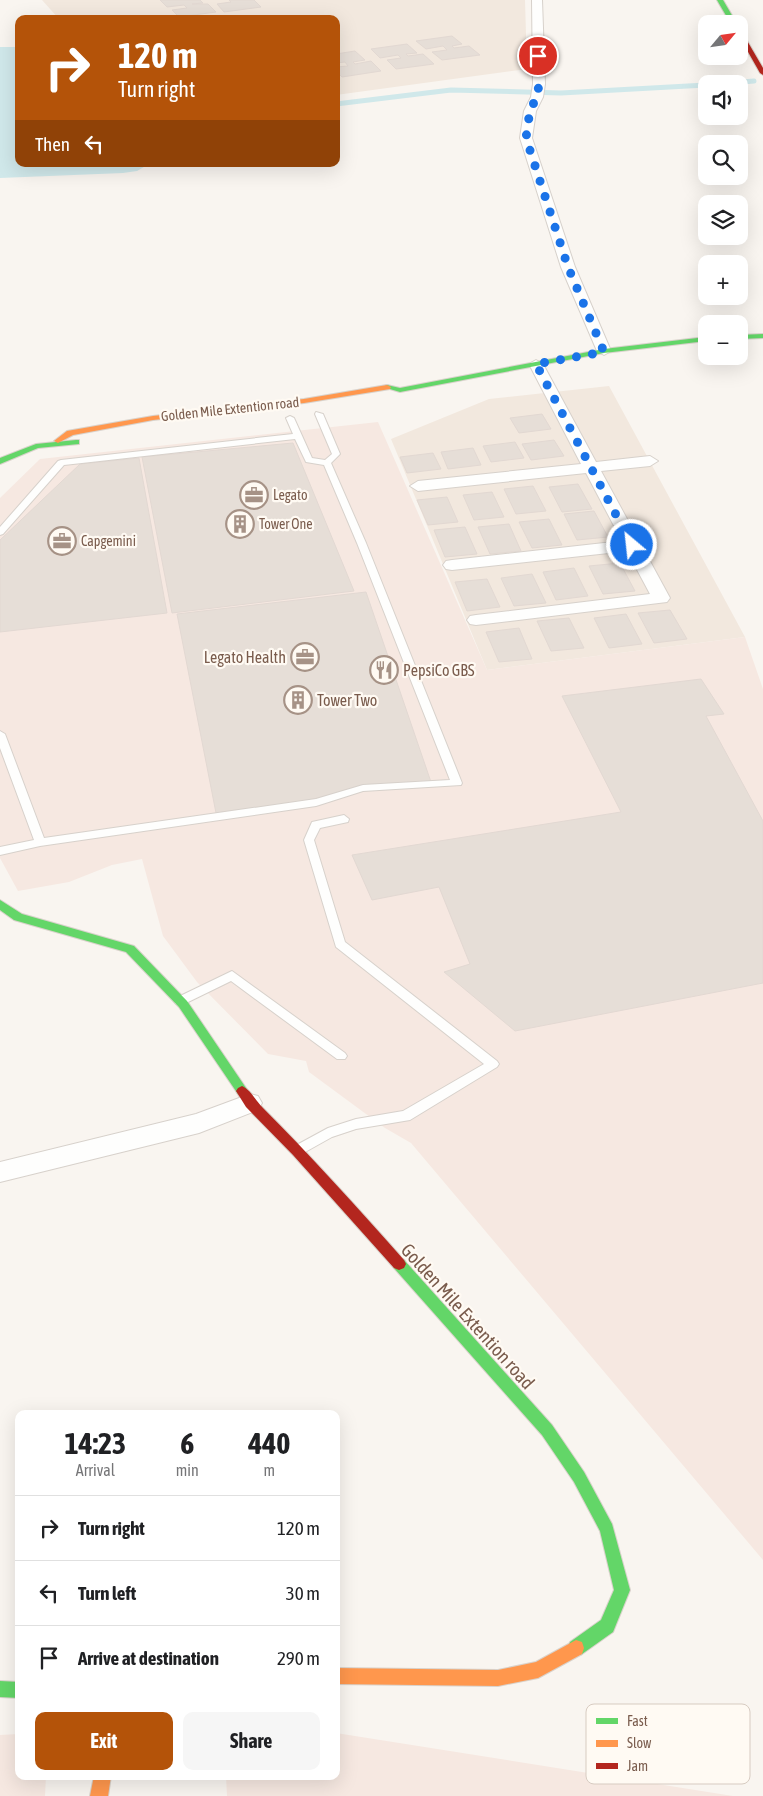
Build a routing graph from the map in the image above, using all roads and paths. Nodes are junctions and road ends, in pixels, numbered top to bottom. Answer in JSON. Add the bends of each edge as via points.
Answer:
{"nodes":[{"id":1,"x":537,"y":0,"type":"edge"},
{"id":2,"x":720,"y":0,"type":"edge"},
{"id":3,"x":729,"y":15,"type":"edge"},
{"id":4,"x":748,"y":47,"type":"edge"},
{"id":5,"x":763,"y":73,"type":"edge"},
{"id":6,"x":763,"y":336,"type":"edge"},
{"id":7,"x":748,"y":337,"type":"edge"},
{"id":8,"x":698,"y":340,"type":"edge"},
{"id":9,"x":604,"y":352,"type":"junction"},
{"id":10,"x":536,"y":364,"type":"junction"},
{"id":11,"x":400,"y":390,"type":"junction"},
{"id":12,"x":383,"y":400,"type":"dead end"},
{"id":13,"x":122,"y":436,"type":"dead end"},
{"id":14,"x":297,"y":436,"type":"junction"},
{"id":15,"x":58,"y":441,"type":"junction"},
{"id":16,"x":0,"y":461,"type":"edge"},
{"id":17,"x":650,"y":461,"type":"dead end"},
{"id":18,"x":327,"y":463,"type":"junction"},
{"id":19,"x":591,"y":468,"type":"junction"},
{"id":20,"x":418,"y":486,"type":"dead end"},
{"id":21,"x":0,"y":532,"type":"edge"},
{"id":22,"x":632,"y":545,"type":"junction"},
{"id":23,"x":452,"y":565,"type":"dead end"},
{"id":24,"x":476,"y":620,"type":"dead end"},
{"id":25,"x":0,"y":734,"type":"edge"},
{"id":26,"x":344,"y":819,"type":"dead end"},
{"id":27,"x":40,"y":842,"type":"junction"},
{"id":28,"x":0,"y":850,"type":"edge"},
{"id":29,"x":0,"y":904,"type":"edge"},
{"id":30,"x":180,"y":1001,"type":"junction"},
{"id":31,"x":341,"y":1056,"type":"dead end"},
{"id":32,"x":250,"y":1103,"type":"junction"},
{"id":33,"x":298,"y":1151,"type":"junction"},
{"id":34,"x":0,"y":1172,"type":"edge"},
{"id":35,"x":340,"y":1676,"type":"edge"},
{"id":36,"x":0,"y":1689,"type":"edge"},
{"id":37,"x":15,"y":1690,"type":"edge"},
{"id":38,"x":102,"y":1780,"type":"edge"},
{"id":39,"x":99,"y":1796,"type":"edge"}],
"edges":[{"from":1,"to":9,"type":"street","via":[[538,90],[530,110],[526,138],[568,267]]},
{"from":2,"to":3,"type":"street"},
{"from":4,"to":5,"type":"street"},
{"from":6,"to":7,"type":"street"},
{"from":8,"to":9,"type":"street","name":"Golden Mile Extention road"},
{"from":9,"to":10,"type":"street","name":"Golden Mile Extention road"},
{"from":10,"to":11,"type":"street","name":"Golden Mile Extention road"},
{"from":10,"to":19,"type":"street"},
{"from":11,"to":12,"type":"street","name":"Golden Mile Extention road","via":[[392,398]]},
{"from":11,"to":15,"type":"street","name":"Golden Mile Extention road","via":[[383,386],[304,401],[153,418],[70,433]]},
{"from":13,"to":15,"type":"street","name":"Golden Mile Extention road"},
{"from":14,"to":18,"type":"lane","via":[[309,460]]},
{"from":14,"to":18,"type":"lane","via":[[304,416],[336,454]]},
{"from":14,"to":21,"type":"lane","via":[[61,463]]},
{"from":15,"to":16,"type":"street","name":"Golden Mile Extention road","via":[[27,447]]},
{"from":17,"to":19,"type":"street"},
{"from":18,"to":27,"type":"lane","via":[[361,538],[457,784],[363,788],[316,802]]},
{"from":19,"to":20,"type":"street"},
{"from":19,"to":22,"type":"street"},
{"from":22,"to":23,"type":"street"},
{"from":22,"to":24,"type":"street","via":[[661,598]]},
{"from":25,"to":27,"type":"lane"},
{"from":26,"to":33,"type":"lane","via":[[316,826],[309,840],[340,944],[493,1064],[406,1116],[356,1124],[328,1133]]},
{"from":27,"to":28,"type":"lane"},
{"from":29,"to":30,"type":"street","name":"Golden Mile Extention road","via":[[18,917],[130,948]]},
{"from":30,"to":31,"type":"lane","via":[[232,975]]},
{"from":30,"to":32,"type":"street","name":"Golden Mile Extention road"},
{"from":32,"to":33,"type":"street","name":"Golden Mile Extention road"},
{"from":32,"to":34,"type":"street","via":[[199,1123]]},
{"from":33,"to":35,"type":"street","name":"Golden Mile Extention road","via":[[547,1430],[579,1477],[607,1529],[622,1590],[607,1626],[538,1670],[498,1678]]},
{"from":36,"to":37,"type":"street"},
{"from":38,"to":39,"type":"street"}]}
